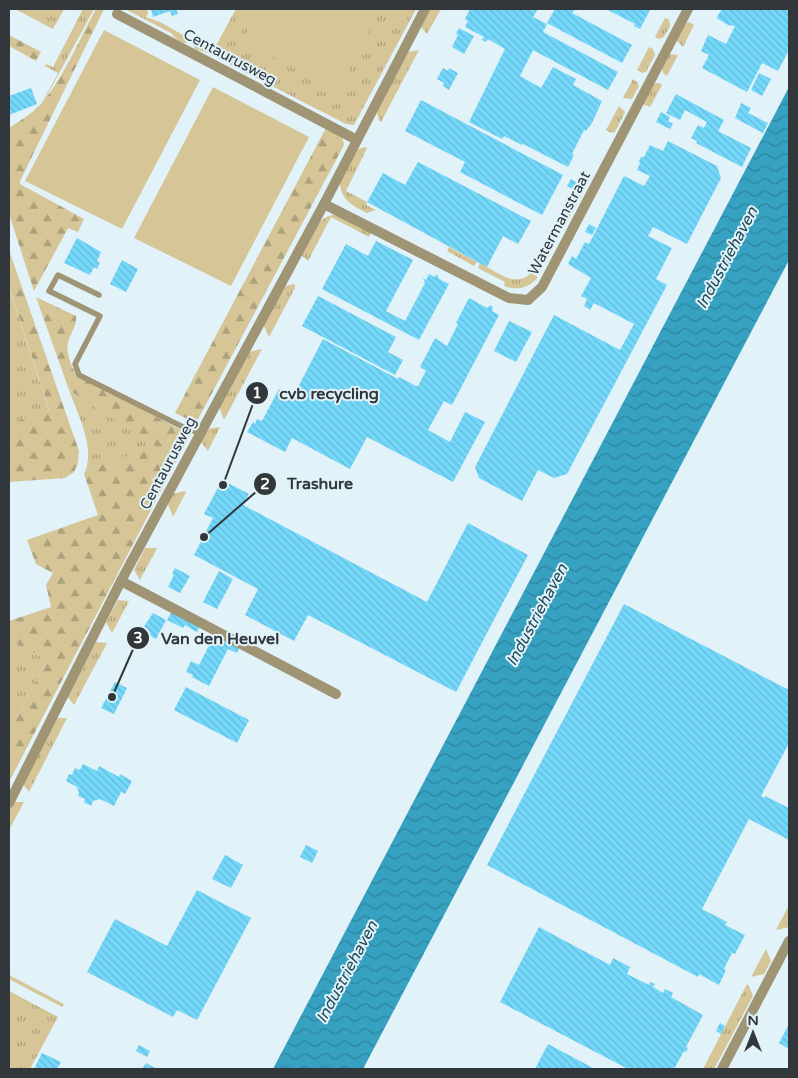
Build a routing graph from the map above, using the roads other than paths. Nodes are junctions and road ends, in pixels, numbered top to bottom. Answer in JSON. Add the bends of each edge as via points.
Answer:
{"nodes":[{"id":1,"x":425,"y":9,"type":"edge"},
{"id":2,"x":688,"y":9,"type":"edge"},
{"id":3,"x":117,"y":14,"type":"dead end"},
{"id":4,"x":357,"y":140,"type":"junction"},
{"id":5,"x":324,"y":204,"type":"junction"},
{"id":6,"x":99,"y":295,"type":"dead end"},
{"id":7,"x":196,"y":432,"type":"junction"},
{"id":8,"x":121,"y":581,"type":"junction"},
{"id":9,"x":336,"y":694,"type":"dead end"},
{"id":10,"x":9,"y":802,"type":"edge"},
{"id":11,"x":789,"y":941,"type":"edge"},
{"id":12,"x":722,"y":1069,"type":"edge"}],
"edges":[{"from":1,"to":4,"type":"street","name":"Centaurusweg"},
{"from":2,"to":5,"type":"street","name":"Watermanstraat","via":[[542,287],[528,300],[510,298]]},
{"from":3,"to":4,"type":"street","name":"Centaurusweg"},
{"from":4,"to":5,"type":"street","name":"Centaurusweg"},
{"from":5,"to":7,"type":"street","name":"Centaurusweg"},
{"from":6,"to":7,"type":"lane","via":[[58,275],[49,291],[100,316],[77,358],[76,371]]},
{"from":7,"to":8,"type":"street","name":"Centaurusweg"},
{"from":8,"to":9,"type":"street"},
{"from":8,"to":10,"type":"street","name":"Centaurusweg"},
{"from":11,"to":12,"type":"street"}]}
